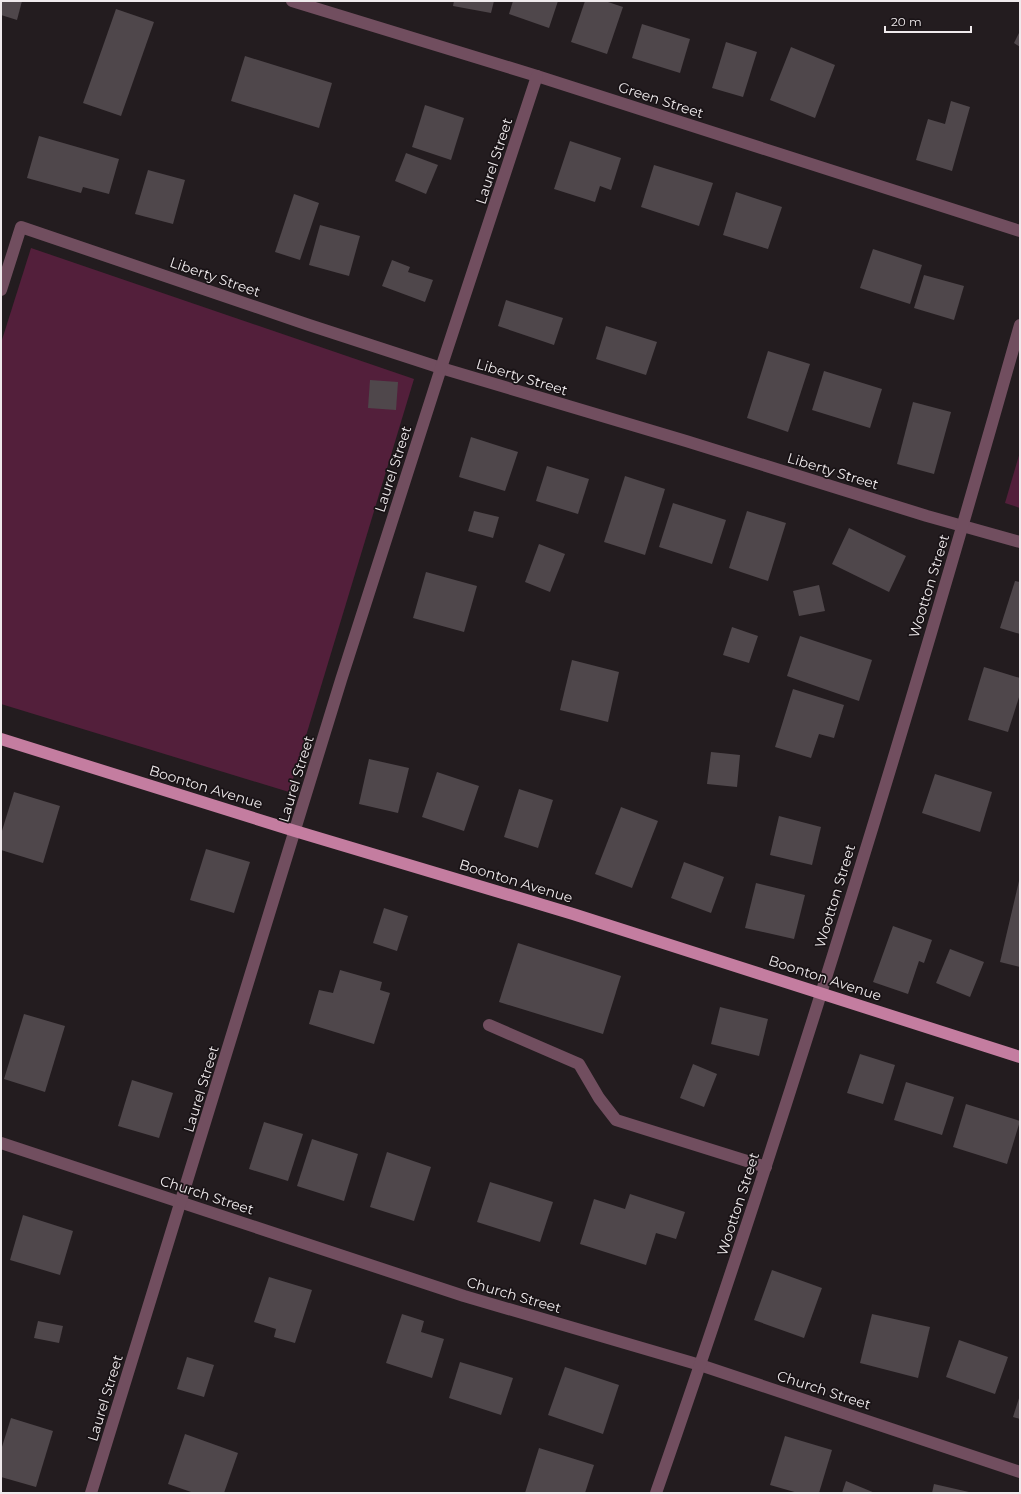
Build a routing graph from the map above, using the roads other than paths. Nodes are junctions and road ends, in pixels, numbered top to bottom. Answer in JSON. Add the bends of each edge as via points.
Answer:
{"nodes":[{"id":1,"x":292,"y":1,"type":"edge"},
{"id":2,"x":538,"y":76,"type":"junction"},
{"id":3,"x":1020,"y":231,"type":"edge"},
{"id":4,"x":1,"y":290,"type":"edge"},
{"id":5,"x":1020,"y":325,"type":"edge"},
{"id":6,"x":440,"y":368,"type":"junction"},
{"id":7,"x":963,"y":526,"type":"junction"},
{"id":8,"x":1020,"y":542,"type":"edge"},
{"id":9,"x":1,"y":739,"type":"edge"},
{"id":10,"x":296,"y":831,"type":"junction"},
{"id":11,"x":822,"y":992,"type":"junction"},
{"id":12,"x":489,"y":1025,"type":"dead end"},
{"id":13,"x":1020,"y":1057,"type":"edge"},
{"id":14,"x":1,"y":1143,"type":"edge"},
{"id":15,"x":766,"y":1167,"type":"junction"},
{"id":16,"x":182,"y":1202,"type":"junction"},
{"id":17,"x":700,"y":1365,"type":"junction"},
{"id":18,"x":1020,"y":1472,"type":"edge"},
{"id":19,"x":91,"y":1493,"type":"edge"},
{"id":20,"x":656,"y":1493,"type":"edge"}],
"edges":[{"from":1,"to":2,"type":"street","name":"Green Street"},
{"from":2,"to":3,"type":"street","name":"Green Street"},
{"from":2,"to":6,"type":"street","name":"Laurel Street"},
{"from":4,"to":6,"type":"street","name":"Liberty Street","via":[[20,227]]},
{"from":5,"to":7,"type":"street","name":"Wootton Street"},
{"from":6,"to":7,"type":"street","name":"Liberty Street"},
{"from":6,"to":10,"type":"street","name":"Laurel Street"},
{"from":7,"to":8,"type":"street","name":"Liberty Street"},
{"from":7,"to":11,"type":"street","name":"Wootton Street"},
{"from":9,"to":10,"type":"main road","name":"Boonton Avenue"},
{"from":10,"to":11,"type":"main road","name":"Boonton Avenue"},
{"from":10,"to":16,"type":"street","name":"Laurel Street"},
{"from":11,"to":13,"type":"main road","name":"Boonton Avenue"},
{"from":11,"to":15,"type":"street","name":"Wootton Street"},
{"from":12,"to":15,"type":"street","via":[[579,1064],[599,1098],[616,1120]]},
{"from":14,"to":16,"type":"street","name":"Church Street"},
{"from":15,"to":17,"type":"street","name":"Wootton Street"},
{"from":16,"to":17,"type":"street","name":"Church Street","via":[[464,1296]]},
{"from":16,"to":19,"type":"street","name":"Laurel Street"},
{"from":17,"to":18,"type":"street","name":"Church Street"},
{"from":17,"to":20,"type":"street","name":"Wootton Street"}]}
